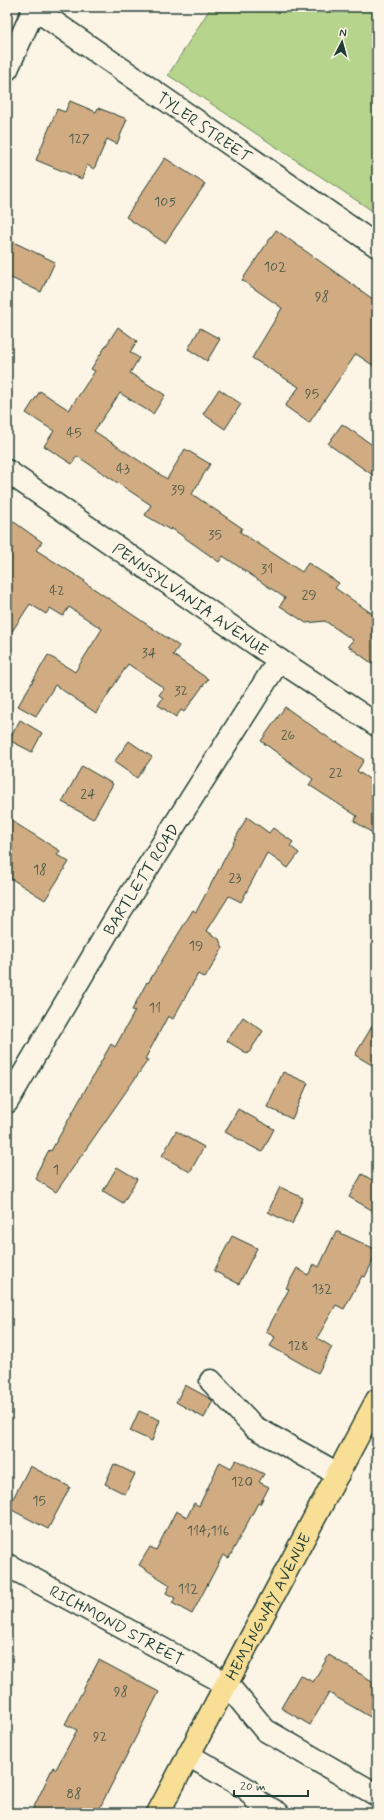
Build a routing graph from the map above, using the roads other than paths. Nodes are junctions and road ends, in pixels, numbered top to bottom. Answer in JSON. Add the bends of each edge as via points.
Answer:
{"nodes":[{"id":1,"x":34,"y":7,"type":"edge"},
{"id":2,"x":7,"y":69,"type":"edge"},
{"id":3,"x":377,"y":246,"type":"edge"},
{"id":4,"x":7,"y":471,"type":"edge"},
{"id":5,"x":279,"y":660,"type":"junction"},
{"id":6,"x":377,"y":725,"type":"edge"},
{"id":7,"x":7,"y":1102,"type":"edge"},
{"id":8,"x":212,"y":1381,"type":"dead end"},
{"id":9,"x":376,"y":1405,"type":"edge"},
{"id":10,"x":338,"y":1474,"type":"junction"},
{"id":11,"x":7,"y":1565,"type":"edge"},
{"id":12,"x":227,"y":1684,"type":"junction"},
{"id":13,"x":188,"y":1755,"type":"junction"},
{"id":14,"x":377,"y":1795,"type":"edge"},
{"id":15,"x":254,"y":1807,"type":"edge"},
{"id":16,"x":158,"y":1813,"type":"edge"},
{"id":17,"x":278,"y":1813,"type":"edge"}],
"edges":[{"from":1,"to":2,"type":"street"},
{"from":1,"to":3,"type":"street","name":"TYLER STREET"},
{"from":4,"to":5,"type":"street","name":"PENNSYLVANIA AVENUE"},
{"from":5,"to":6,"type":"street","name":"PENNSYLVANIA AVENUE"},
{"from":5,"to":7,"type":"street","name":"BARTLETT ROAD","via":[[117,916]]},
{"from":8,"to":10,"type":"street","via":[[254,1427]]},
{"from":9,"to":10,"type":"main road","name":"HEMINGWAY AVENUE"},
{"from":10,"to":12,"type":"main road","name":"HEMINGWAY AVENUE"},
{"from":11,"to":12,"type":"street","name":"RICHMOND STREET"},
{"from":12,"to":13,"type":"main road","name":"HEMINGWAY AVENUE"},
{"from":12,"to":14,"type":"street","via":[[265,1730]]},
{"from":13,"to":15,"type":"street","via":[[247,1789]]},
{"from":13,"to":16,"type":"main road","name":"HEMINGWAY AVENUE"},
{"from":15,"to":17,"type":"street"}]}
